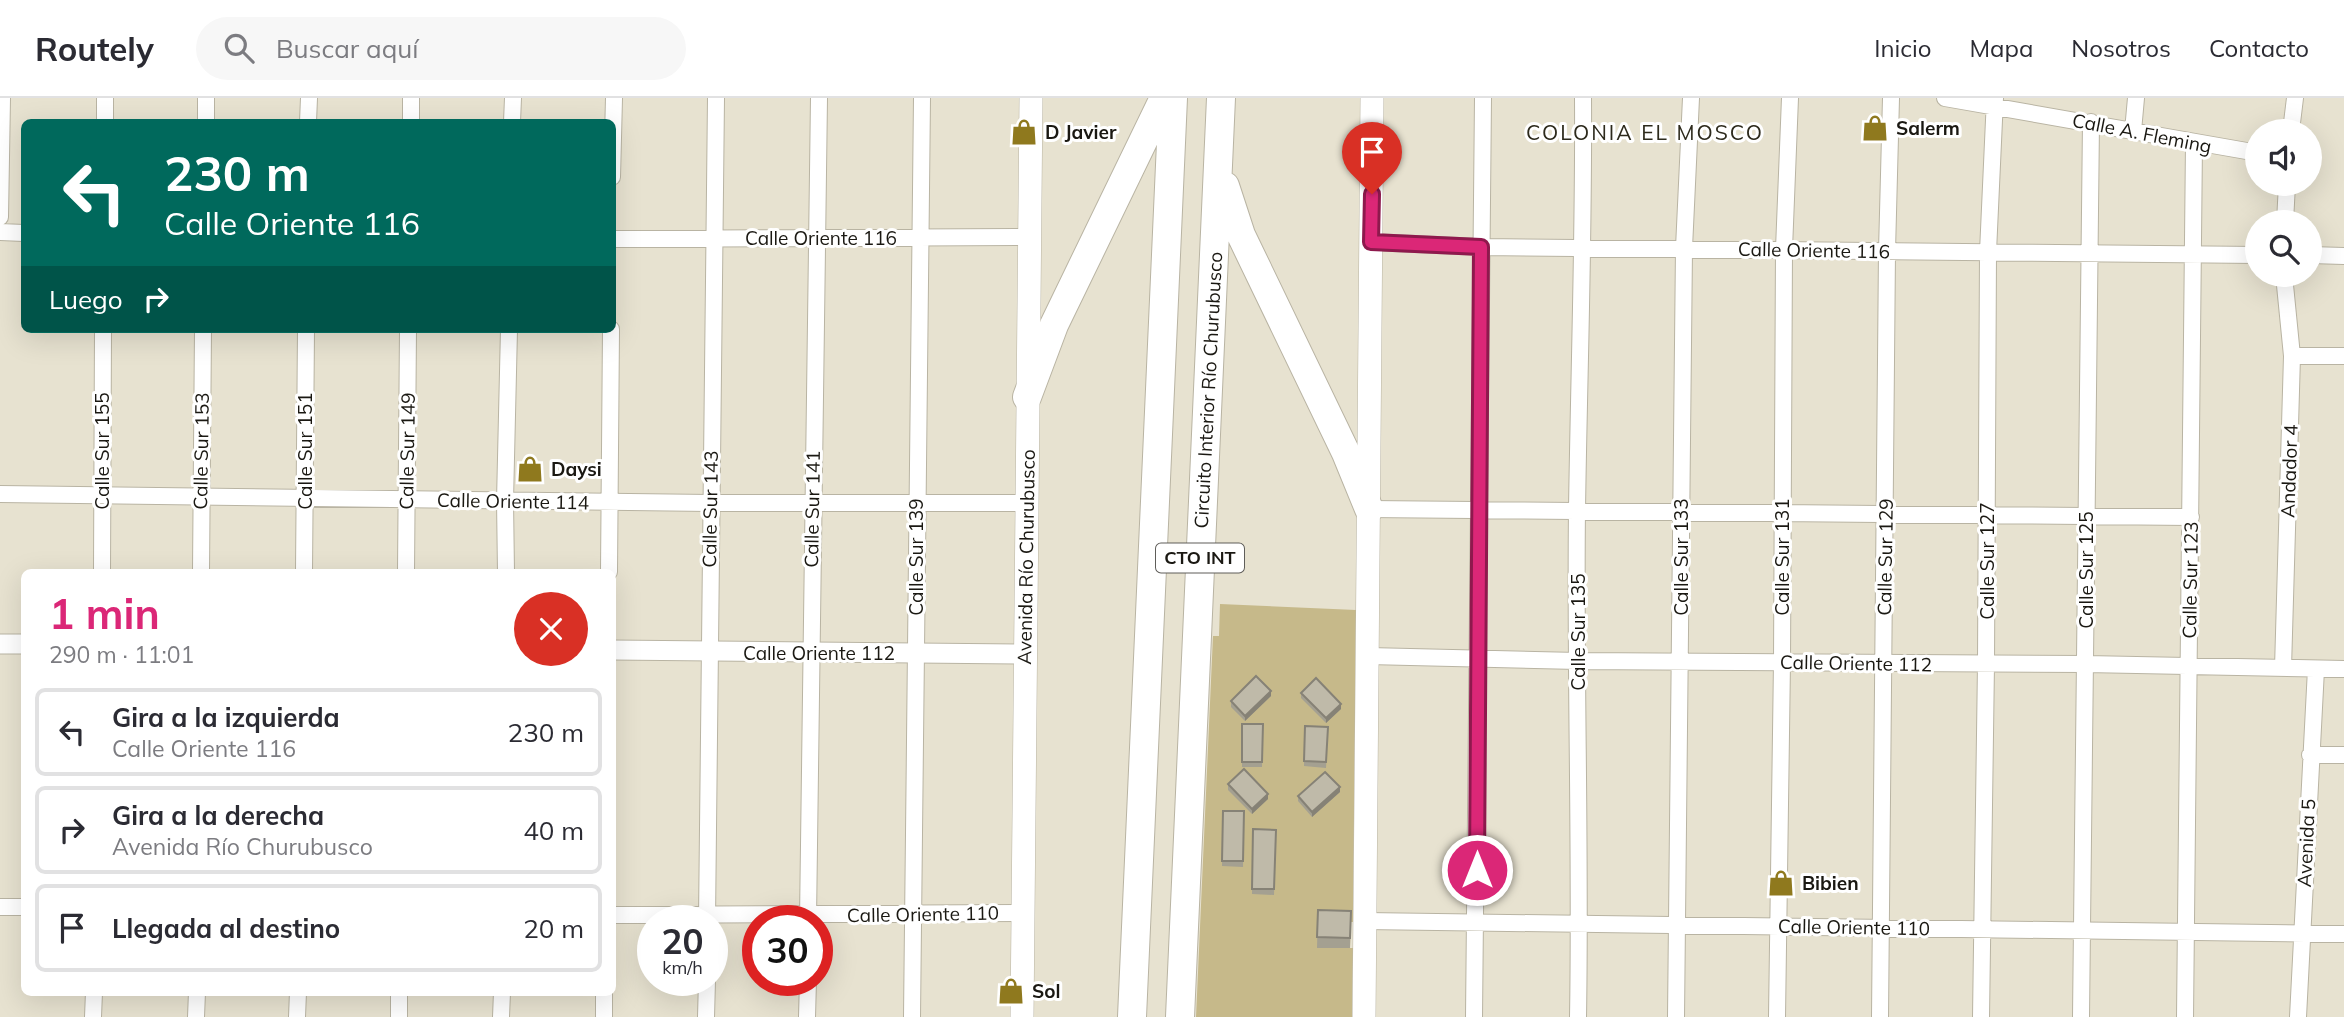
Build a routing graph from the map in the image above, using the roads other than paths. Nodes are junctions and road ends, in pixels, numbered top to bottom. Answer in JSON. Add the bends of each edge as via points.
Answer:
{"nodes":[{"id":1,"x":2,"y":98,"type":"edge"},
{"id":2,"x":105,"y":98,"type":"edge"},
{"id":3,"x":206,"y":98,"type":"edge"},
{"id":4,"x":309,"y":98,"type":"edge"},
{"id":5,"x":411,"y":98,"type":"edge"},
{"id":6,"x":513,"y":98,"type":"edge"},
{"id":7,"x":614,"y":98,"type":"edge"},
{"id":8,"x":716,"y":98,"type":"edge"},
{"id":9,"x":819,"y":98,"type":"edge"},
{"id":10,"x":922,"y":98,"type":"edge"},
{"id":11,"x":1031,"y":98,"type":"edge"},
{"id":12,"x":1164,"y":98,"type":"edge"},
{"id":13,"x":1174,"y":98,"type":"edge"},
{"id":14,"x":1221,"y":98,"type":"edge"},
{"id":15,"x":1372,"y":98,"type":"edge"},
{"id":16,"x":1483,"y":98,"type":"edge"},
{"id":17,"x":1583,"y":98,"type":"edge"},
{"id":18,"x":1691,"y":98,"type":"edge"},
{"id":19,"x":1790,"y":98,"type":"edge"},
{"id":20,"x":1891,"y":98,"type":"edge"},
{"id":21,"x":1945,"y":98,"type":"edge"},
{"id":22,"x":2136,"y":98,"type":"edge"},
{"id":23,"x":2295,"y":98,"type":"edge"},
{"id":24,"x":1995,"y":102,"type":"edge"},
{"id":25,"x":105,"y":119,"type":"edge"},
{"id":26,"x":206,"y":119,"type":"edge"},
{"id":27,"x":308,"y":119,"type":"edge"},
{"id":28,"x":411,"y":119,"type":"edge"},
{"id":29,"x":512,"y":119,"type":"edge"},
{"id":30,"x":613,"y":119,"type":"edge"},
{"id":31,"x":2292,"y":119,"type":"edge"},
{"id":32,"x":2091,"y":122,"type":"junction"},
{"id":33,"x":2133,"y":131,"type":"junction"},
{"id":34,"x":2194,"y":143,"type":"junction"},
{"id":35,"x":2245,"y":151,"type":"edge"},
{"id":36,"x":1218,"y":161,"type":"junction"},
{"id":37,"x":0,"y":216,"type":"edge"},
{"id":38,"x":0,"y":232,"type":"edge"},
{"id":39,"x":21,"y":233,"type":"edge"},
{"id":40,"x":714,"y":237,"type":"junction"},
{"id":41,"x":1030,"y":237,"type":"junction"},
{"id":42,"x":616,"y":239,"type":"edge"},
{"id":43,"x":817,"y":239,"type":"junction"},
{"id":44,"x":919,"y":239,"type":"junction"},
{"id":45,"x":1371,"y":242,"type":"junction"},
{"id":46,"x":1481,"y":247,"type":"junction"},
{"id":47,"x":1584,"y":247,"type":"junction"},
{"id":48,"x":1684,"y":248,"type":"junction"},
{"id":49,"x":1784,"y":249,"type":"junction"},
{"id":50,"x":1886,"y":251,"type":"junction"},
{"id":51,"x":1988,"y":252,"type":"junction"},
{"id":52,"x":2088,"y":254,"type":"junction"},
{"id":53,"x":2193,"y":254,"type":"junction"},
{"id":54,"x":2245,"y":255,"type":"edge"},
{"id":55,"x":2322,"y":256,"type":"edge"},
{"id":56,"x":2344,"y":256,"type":"edge"},
{"id":57,"x":2285,"y":287,"type":"edge"},
{"id":58,"x":103,"y":333,"type":"edge"},
{"id":59,"x":203,"y":333,"type":"edge"},
{"id":60,"x":306,"y":333,"type":"edge"},
{"id":61,"x":408,"y":333,"type":"edge"},
{"id":62,"x":509,"y":333,"type":"edge"},
{"id":63,"x":611,"y":333,"type":"edge"},
{"id":64,"x":2292,"y":356,"type":"junction"},
{"id":65,"x":2344,"y":356,"type":"edge"},
{"id":66,"x":1027,"y":397,"type":"junction"},
{"id":67,"x":0,"y":494,"type":"edge"},
{"id":68,"x":101,"y":495,"type":"junction"},
{"id":69,"x":200,"y":497,"type":"junction"},
{"id":70,"x":305,"y":498,"type":"junction"},
{"id":71,"x":406,"y":499,"type":"junction"},
{"id":72,"x":505,"y":501,"type":"junction"},
{"id":73,"x":609,"y":502,"type":"junction"},
{"id":74,"x":710,"y":503,"type":"junction"},
{"id":75,"x":813,"y":503,"type":"junction"},
{"id":76,"x":1026,"y":503,"type":"junction"},
{"id":77,"x":916,"y":505,"type":"junction"},
{"id":78,"x":1369,"y":509,"type":"junction"},
{"id":79,"x":1478,"y":509,"type":"junction"},
{"id":80,"x":1577,"y":511,"type":"junction"},
{"id":81,"x":1681,"y":512,"type":"junction"},
{"id":82,"x":1781,"y":512,"type":"junction"},
{"id":83,"x":1885,"y":513,"type":"junction"},
{"id":84,"x":1987,"y":513,"type":"junction"},
{"id":85,"x":2086,"y":515,"type":"junction"},
{"id":86,"x":2190,"y":517,"type":"junction"},
{"id":87,"x":102,"y":569,"type":"edge"},
{"id":88,"x":201,"y":569,"type":"edge"},
{"id":89,"x":304,"y":569,"type":"edge"},
{"id":90,"x":405,"y":569,"type":"edge"},
{"id":91,"x":506,"y":569,"type":"edge"},
{"id":92,"x":609,"y":569,"type":"edge"},
{"id":93,"x":0,"y":644,"type":"edge"},
{"id":94,"x":21,"y":644,"type":"edge"},
{"id":95,"x":616,"y":650,"type":"edge"},
{"id":96,"x":709,"y":652,"type":"junction"},
{"id":97,"x":810,"y":653,"type":"junction"},
{"id":98,"x":915,"y":653,"type":"junction"},
{"id":99,"x":1025,"y":654,"type":"junction"},
{"id":100,"x":1367,"y":656,"type":"junction"},
{"id":101,"x":1477,"y":659,"type":"junction"},
{"id":102,"x":1578,"y":661,"type":"junction"},
{"id":103,"x":1681,"y":662,"type":"junction"},
{"id":104,"x":1782,"y":662,"type":"junction"},
{"id":105,"x":1884,"y":664,"type":"junction"},
{"id":106,"x":1986,"y":664,"type":"junction"},
{"id":107,"x":2086,"y":664,"type":"junction"},
{"id":108,"x":2189,"y":665,"type":"junction"},
{"id":109,"x":2283,"y":668,"type":"junction"},
{"id":110,"x":2316,"y":669,"type":"junction"},
{"id":111,"x":2344,"y":669,"type":"edge"},
{"id":112,"x":2310,"y":755,"type":"junction"},
{"id":113,"x":2344,"y":755,"type":"edge"},
{"id":114,"x":707,"y":905,"type":"edge"},
{"id":115,"x":808,"y":905,"type":"edge"},
{"id":116,"x":0,"y":907,"type":"edge"},
{"id":117,"x":21,"y":907,"type":"edge"},
{"id":118,"x":1023,"y":913,"type":"junction"},
{"id":119,"x":616,"y":915,"type":"edge"},
{"id":120,"x":913,"y":915,"type":"junction"},
{"id":121,"x":637,"y":916,"type":"edge"},
{"id":122,"x":833,"y":917,"type":"edge"},
{"id":123,"x":1365,"y":920,"type":"junction"},
{"id":124,"x":1477,"y":922,"type":"junction"},
{"id":125,"x":1580,"y":923,"type":"junction"},
{"id":126,"x":1676,"y":925,"type":"junction"},
{"id":127,"x":1777,"y":926,"type":"junction"},
{"id":128,"x":1882,"y":928,"type":"junction"},
{"id":129,"x":1981,"y":929,"type":"junction"},
{"id":130,"x":2081,"y":930,"type":"junction"},
{"id":131,"x":2186,"y":931,"type":"junction"},
{"id":132,"x":2301,"y":933,"type":"junction"},
{"id":133,"x":2344,"y":934,"type":"edge"},
{"id":134,"x":94,"y":996,"type":"edge"},
{"id":135,"x":197,"y":996,"type":"edge"},
{"id":136,"x":298,"y":996,"type":"edge"},
{"id":137,"x":399,"y":996,"type":"edge"},
{"id":138,"x":502,"y":996,"type":"edge"},
{"id":139,"x":604,"y":996,"type":"edge"},
{"id":140,"x":707,"y":996,"type":"edge"},
{"id":141,"x":808,"y":996,"type":"edge"},
{"id":142,"x":93,"y":1017,"type":"edge"},
{"id":143,"x":197,"y":1017,"type":"edge"},
{"id":144,"x":297,"y":1017,"type":"edge"},
{"id":145,"x":399,"y":1017,"type":"edge"},
{"id":146,"x":502,"y":1017,"type":"edge"},
{"id":147,"x":604,"y":1017,"type":"edge"},
{"id":148,"x":706,"y":1017,"type":"edge"},
{"id":149,"x":807,"y":1017,"type":"edge"},
{"id":150,"x":912,"y":1017,"type":"edge"},
{"id":151,"x":1022,"y":1017,"type":"edge"},
{"id":152,"x":1132,"y":1017,"type":"edge"},
{"id":153,"x":1180,"y":1017,"type":"edge"},
{"id":154,"x":1364,"y":1017,"type":"edge"},
{"id":155,"x":1474,"y":1017,"type":"edge"},
{"id":156,"x":1578,"y":1017,"type":"edge"},
{"id":157,"x":1676,"y":1017,"type":"edge"},
{"id":158,"x":1777,"y":1017,"type":"edge"},
{"id":159,"x":1880,"y":1017,"type":"edge"},
{"id":160,"x":1981,"y":1017,"type":"edge"},
{"id":161,"x":2081,"y":1017,"type":"edge"},
{"id":162,"x":2185,"y":1017,"type":"edge"},
{"id":163,"x":2298,"y":1017,"type":"edge"}],
"edges":[{"from":1,"to":37,"type":"street"},
{"from":2,"to":25,"type":"street"},
{"from":3,"to":26,"type":"street"},
{"from":4,"to":27,"type":"street"},
{"from":5,"to":28,"type":"street"},
{"from":6,"to":29,"type":"street"},
{"from":7,"to":30,"type":"street"},
{"from":8,"to":40,"type":"street","name":"Calle Sur 143"},
{"from":9,"to":43,"type":"street","name":"Calle Sur 141"},
{"from":10,"to":44,"type":"street","name":"Calle Sur 139"},
{"from":11,"to":41,"type":"main road","name":"Avenida Río Churubusco"},
{"from":12,"to":66,"type":"highway","via":[[1054,325]]},
{"from":13,"to":152,"type":"highway","number":"CTO INT"},
{"from":14,"to":36,"type":"highway","name":"Circuito Interior Río Churubusco","number":"CTO INT"},
{"from":15,"to":45,"type":"main road"},
{"from":16,"to":46,"type":"street"},
{"from":17,"to":47,"type":"street","name":"Calle Sur 135"},
{"from":18,"to":48,"type":"street","name":"Calle Sur 133"},
{"from":19,"to":49,"type":"street","name":"Calle Sur 131"},
{"from":20,"to":50,"type":"street","name":"Calle Sur 129"},
{"from":21,"to":24,"type":"street","name":"Calle A. Fleming"},
{"from":22,"to":33,"type":"street"},
{"from":23,"to":31,"type":"street"},
{"from":24,"to":32,"type":"street","name":"Calle A. Fleming"},
{"from":24,"to":51,"type":"street","name":"Calle Sur 127"},
{"from":32,"to":33,"type":"street","name":"Calle A. Fleming"},
{"from":32,"to":52,"type":"street","name":"Calle Sur 125"},
{"from":33,"to":34,"type":"street","name":"Calle A. Fleming"},
{"from":34,"to":35,"type":"street","name":"Calle A. Fleming"},
{"from":34,"to":53,"type":"street","name":"Calle Sur 123"},
{"from":36,"to":78,"type":"highway","via":[[1241,236]]},
{"from":36,"to":153,"type":"highway","name":"Circuito Interior Río Churubusco","number":"CTO INT"},
{"from":38,"to":39,"type":"street"},
{"from":40,"to":42,"type":"street","name":"Calle Oriente 116"},
{"from":40,"to":43,"type":"street","name":"Calle Oriente 116"},
{"from":40,"to":74,"type":"street","name":"Calle Sur 143"},
{"from":41,"to":44,"type":"street","name":"Calle Oriente 116"},
{"from":41,"to":66,"type":"main road","name":"Avenida Río Churubusco"},
{"from":43,"to":44,"type":"street","name":"Calle Oriente 116"},
{"from":43,"to":75,"type":"street","name":"Calle Sur 141"},
{"from":44,"to":77,"type":"street","name":"Calle Sur 139"},
{"from":45,"to":46,"type":"street","name":"Calle Oriente 116"},
{"from":45,"to":78,"type":"main road"},
{"from":46,"to":47,"type":"street","name":"Calle Oriente 116"},
{"from":46,"to":79,"type":"street"},
{"from":47,"to":48,"type":"street","name":"Calle Oriente 116"},
{"from":47,"to":80,"type":"street","name":"Calle Sur 135"},
{"from":48,"to":49,"type":"street","name":"Calle Oriente 116"},
{"from":48,"to":81,"type":"street","name":"Calle Sur 133"},
{"from":49,"to":50,"type":"street","name":"Calle Oriente 116"},
{"from":49,"to":82,"type":"street","name":"Calle Sur 131"},
{"from":50,"to":51,"type":"street","name":"Calle Oriente 116"},
{"from":50,"to":83,"type":"street","name":"Calle Sur 129"},
{"from":51,"to":52,"type":"street","name":"Calle Oriente 116"},
{"from":51,"to":84,"type":"street","name":"Calle Sur 127"},
{"from":52,"to":53,"type":"street","name":"Calle Oriente 116"},
{"from":52,"to":85,"type":"street","name":"Calle Sur 125"},
{"from":53,"to":54,"type":"street","name":"Calle Oriente 116"},
{"from":53,"to":86,"type":"street","name":"Calle Sur 123"},
{"from":55,"to":56,"type":"street"},
{"from":57,"to":64,"type":"street","name":"Andador 4"},
{"from":58,"to":68,"type":"street","name":"Calle Sur 155"},
{"from":59,"to":69,"type":"street","name":"Calle Sur 153"},
{"from":60,"to":70,"type":"street","name":"Calle Sur 151"},
{"from":61,"to":71,"type":"street","name":"Calle Sur 149"},
{"from":62,"to":72,"type":"street"},
{"from":63,"to":73,"type":"street"},
{"from":64,"to":65,"type":"street"},
{"from":64,"to":109,"type":"street","name":"Andador 4"},
{"from":66,"to":76,"type":"main road","name":"Avenida Río Churubusco"},
{"from":67,"to":68,"type":"street","name":"Calle Oriente 114"},
{"from":68,"to":69,"type":"street","name":"Calle Oriente 114"},
{"from":68,"to":87,"type":"street","name":"Calle Sur 155"},
{"from":69,"to":70,"type":"street","name":"Calle Oriente 114"},
{"from":69,"to":88,"type":"street","name":"Calle Sur 153"},
{"from":70,"to":71,"type":"street","name":"Calle Oriente 114"},
{"from":70,"to":89,"type":"street","name":"Calle Sur 151"},
{"from":71,"to":72,"type":"street","name":"Calle Oriente 114"},
{"from":71,"to":90,"type":"street","name":"Calle Sur 149"},
{"from":72,"to":73,"type":"street","name":"Calle Oriente 114"},
{"from":72,"to":91,"type":"street"},
{"from":73,"to":74,"type":"street","name":"Calle Oriente 114"},
{"from":73,"to":92,"type":"street"},
{"from":74,"to":75,"type":"street","name":"Calle Oriente 114"},
{"from":74,"to":96,"type":"street","name":"Calle Sur 143"},
{"from":75,"to":77,"type":"street","name":"Calle Oriente 114"},
{"from":75,"to":97,"type":"street","name":"Calle Sur 141"},
{"from":76,"to":77,"type":"street","name":"Calle Oriente 114"},
{"from":76,"to":99,"type":"main road","name":"Avenida Río Churubusco"},
{"from":77,"to":98,"type":"street","name":"Calle Sur 139"},
{"from":78,"to":79,"type":"street"},
{"from":78,"to":100,"type":"main road"},
{"from":79,"to":80,"type":"street"},
{"from":79,"to":101,"type":"street"},
{"from":80,"to":81,"type":"street"},
{"from":80,"to":102,"type":"street","name":"Calle Sur 135"},
{"from":81,"to":82,"type":"street"},
{"from":81,"to":103,"type":"street","name":"Calle Sur 133"},
{"from":82,"to":83,"type":"street"},
{"from":82,"to":104,"type":"street","name":"Calle Sur 131"},
{"from":83,"to":84,"type":"street"},
{"from":83,"to":105,"type":"street","name":"Calle Sur 129"},
{"from":84,"to":85,"type":"street"},
{"from":84,"to":106,"type":"street","name":"Calle Sur 127"},
{"from":85,"to":86,"type":"street"},
{"from":85,"to":107,"type":"street","name":"Calle Sur 125"},
{"from":86,"to":108,"type":"street","name":"Calle Sur 123"},
{"from":93,"to":94,"type":"street"},
{"from":95,"to":96,"type":"street","name":"Calle Oriente 112"},
{"from":96,"to":97,"type":"street","name":"Calle Oriente 112"},
{"from":96,"to":114,"type":"street","name":"Calle Sur 143"},
{"from":97,"to":98,"type":"street","name":"Calle Oriente 112"},
{"from":97,"to":115,"type":"street","name":"Calle Sur 141"},
{"from":98,"to":99,"type":"street","name":"Calle Oriente 112"},
{"from":98,"to":120,"type":"street","name":"Calle Sur 139"},
{"from":99,"to":118,"type":"main road","name":"Avenida Río Churubusco"},
{"from":100,"to":101,"type":"street","name":"Calle Oriente 112"},
{"from":100,"to":123,"type":"main road"},
{"from":101,"to":102,"type":"street","name":"Calle Oriente 112"},
{"from":101,"to":124,"type":"street"},
{"from":102,"to":103,"type":"street","name":"Calle Oriente 112"},
{"from":102,"to":125,"type":"street","name":"Calle Sur 135"},
{"from":103,"to":104,"type":"street","name":"Calle Oriente 112"},
{"from":103,"to":126,"type":"street","name":"Calle Sur 133"},
{"from":104,"to":105,"type":"street","name":"Calle Oriente 112"},
{"from":104,"to":127,"type":"street","name":"Calle Sur 131"},
{"from":105,"to":106,"type":"street","name":"Calle Oriente 112"},
{"from":105,"to":128,"type":"street","name":"Calle Sur 129"},
{"from":106,"to":107,"type":"street","name":"Calle Oriente 112"},
{"from":106,"to":129,"type":"street","name":"Calle Sur 127"},
{"from":107,"to":108,"type":"street","name":"Calle Oriente 112"},
{"from":107,"to":130,"type":"street","name":"Calle Sur 125"},
{"from":108,"to":109,"type":"street","name":"Calle Oriente 112"},
{"from":108,"to":131,"type":"street","name":"Calle Sur 123"},
{"from":109,"to":110,"type":"street","name":"Calle Oriente 112"},
{"from":110,"to":111,"type":"street","name":"Calle Oriente 112"},
{"from":110,"to":112,"type":"street","name":"Avenida 5"},
{"from":112,"to":113,"type":"street"},
{"from":112,"to":132,"type":"street","name":"Avenida 5"},
{"from":116,"to":117,"type":"street"},
{"from":118,"to":120,"type":"street","name":"Calle Oriente 110"},
{"from":118,"to":151,"type":"main road","name":"Avenida Río Churubusco"},
{"from":119,"to":121,"type":"street","name":"Calle Oriente 110"},
{"from":120,"to":122,"type":"street","name":"Calle Oriente 110"},
{"from":120,"to":150,"type":"street","name":"Calle Sur 139"},
{"from":123,"to":124,"type":"street","name":"Calle Oriente 110"},
{"from":123,"to":154,"type":"main road"},
{"from":124,"to":125,"type":"street","name":"Calle Oriente 110"},
{"from":124,"to":155,"type":"street"},
{"from":125,"to":126,"type":"street","name":"Calle Oriente 110"},
{"from":125,"to":156,"type":"street","name":"Calle Sur 135"},
{"from":126,"to":127,"type":"street","name":"Calle Oriente 110"},
{"from":126,"to":157,"type":"street","name":"Calle Sur 133"},
{"from":127,"to":128,"type":"street","name":"Calle Oriente 110"},
{"from":127,"to":158,"type":"street","name":"Calle Sur 131"},
{"from":128,"to":129,"type":"street","name":"Calle Oriente 110"},
{"from":128,"to":159,"type":"street","name":"Calle Sur 129"},
{"from":129,"to":130,"type":"street","name":"Calle Oriente 110"},
{"from":129,"to":160,"type":"street","name":"Calle Sur 127"},
{"from":130,"to":131,"type":"street","name":"Calle Oriente 110"},
{"from":130,"to":161,"type":"street","name":"Calle Sur 125"},
{"from":131,"to":132,"type":"street","name":"Calle Oriente 110"},
{"from":131,"to":162,"type":"street","name":"Calle Sur 123"},
{"from":132,"to":133,"type":"street","name":"Calle Oriente 110"},
{"from":132,"to":163,"type":"street","name":"Avenida 5"},
{"from":134,"to":142,"type":"street"},
{"from":135,"to":143,"type":"street"},
{"from":136,"to":144,"type":"street"},
{"from":137,"to":145,"type":"street"},
{"from":138,"to":146,"type":"street"},
{"from":139,"to":147,"type":"street"},
{"from":140,"to":148,"type":"street"},
{"from":141,"to":149,"type":"street"}]}
